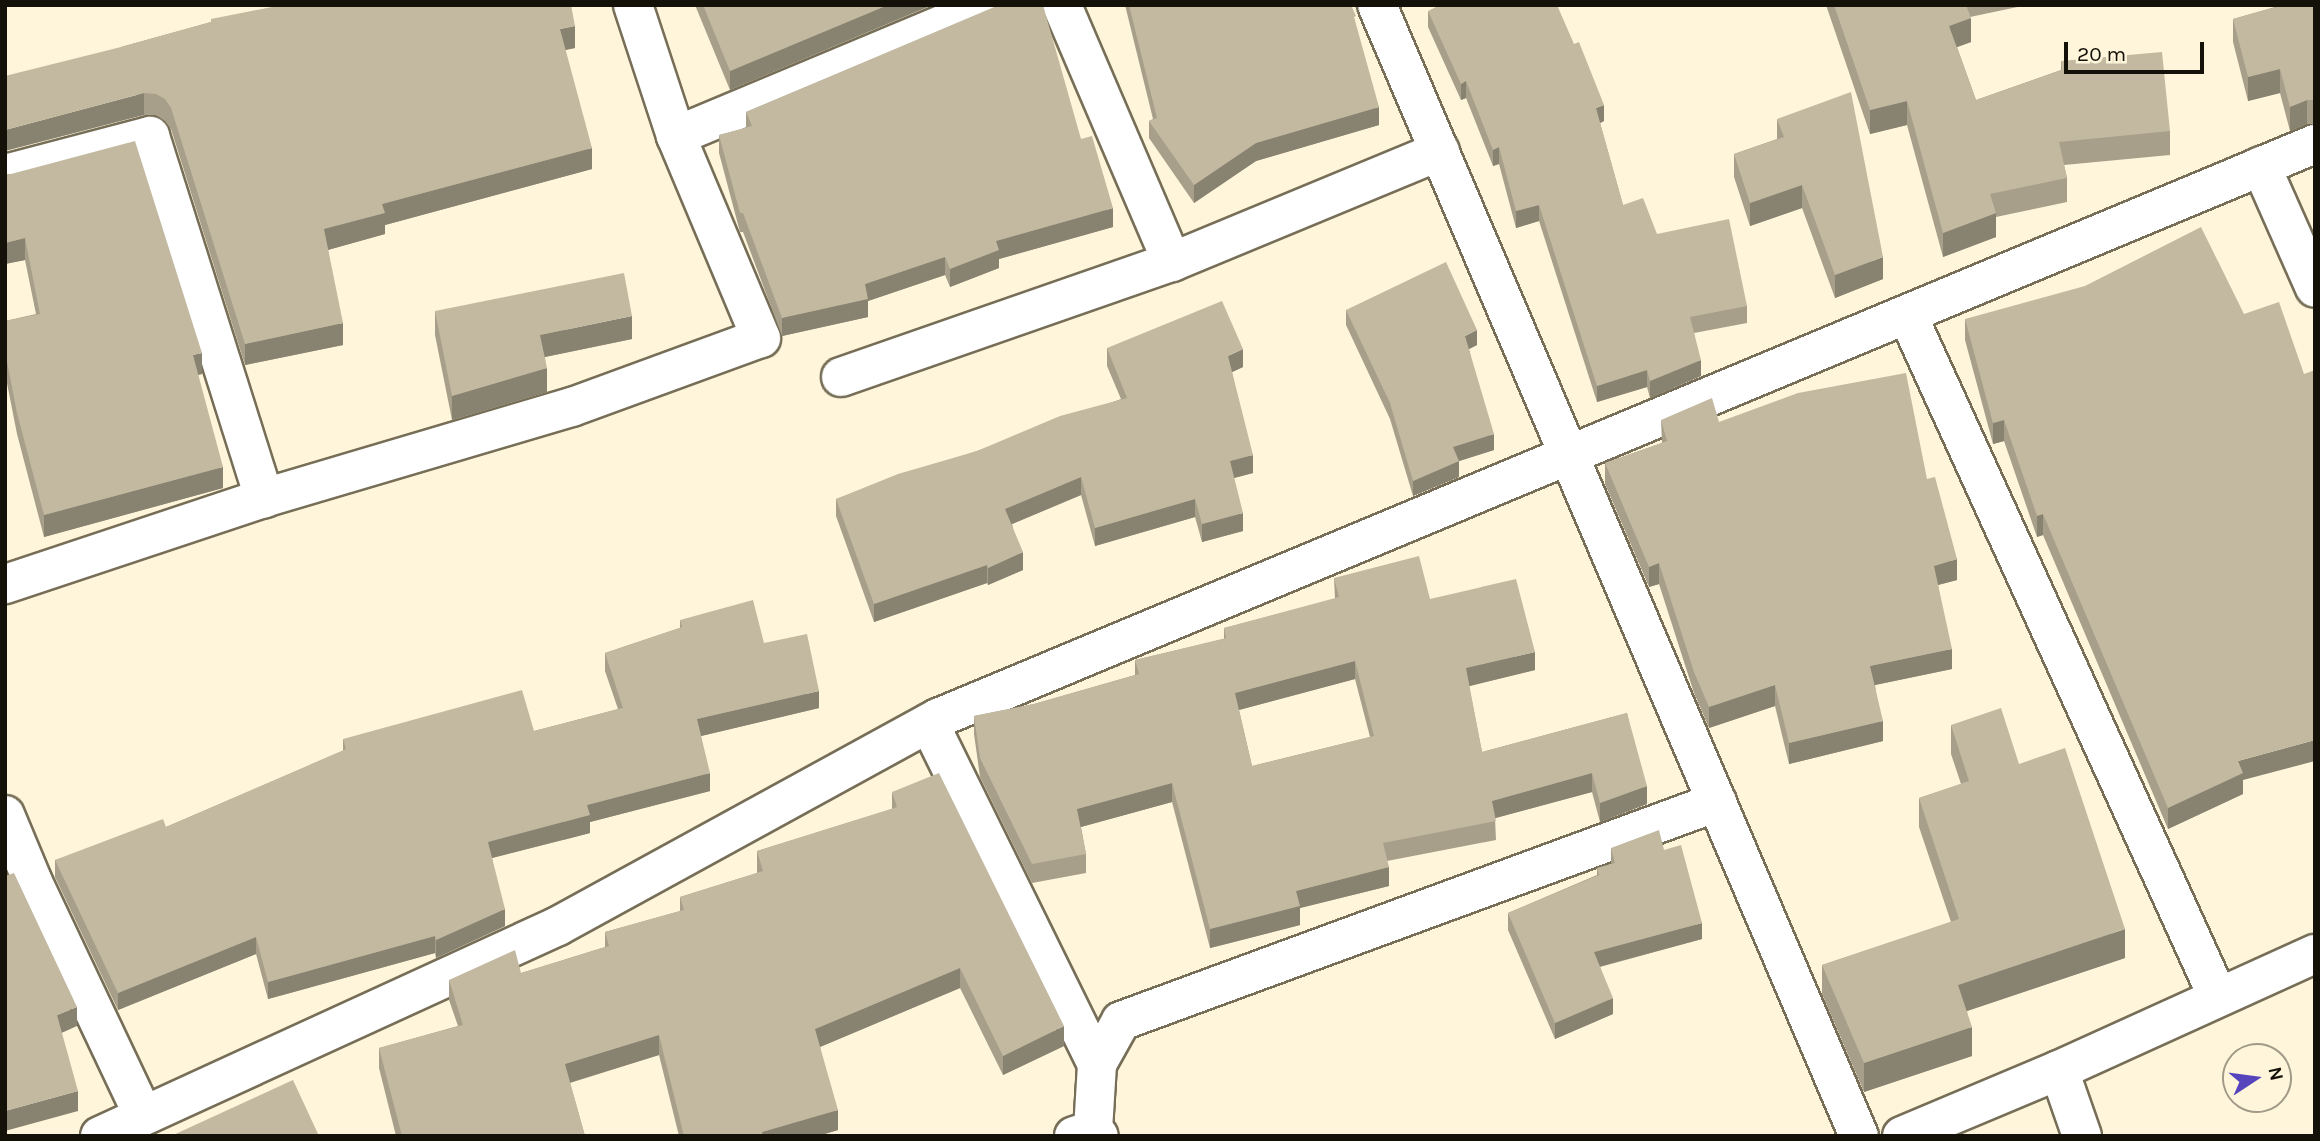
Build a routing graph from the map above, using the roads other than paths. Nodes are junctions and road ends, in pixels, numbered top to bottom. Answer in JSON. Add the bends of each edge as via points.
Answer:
{"nodes":[{"id":1,"x":633,"y":5,"type":"edge"},
{"id":2,"x":989,"y":5,"type":"edge"},
{"id":3,"x":1062,"y":5,"type":"edge"},
{"id":4,"x":1377,"y":5,"type":"edge"},
{"id":5,"x":676,"y":136,"type":"junction"},
{"id":6,"x":2315,"y":144,"type":"edge"},
{"id":7,"x":1440,"y":151,"type":"junction"},
{"id":8,"x":2261,"y":166,"type":"junction"},
{"id":9,"x":5,"y":174,"type":"edge"},
{"id":10,"x":1172,"y":262,"type":"junction"},
{"id":11,"x":2315,"y":288,"type":"edge"},
{"id":12,"x":1907,"y":314,"type":"junction"},
{"id":13,"x":841,"y":377,"type":"dead end"},
{"id":14,"x":1568,"y":455,"type":"junction"},
{"id":15,"x":264,"y":498,"type":"junction"},
{"id":16,"x":5,"y":584,"type":"edge"},
{"id":17,"x":929,"y":723,"type":"junction"},
{"id":18,"x":1717,"y":802,"type":"junction"},
{"id":19,"x":5,"y":815,"type":"edge"},
{"id":20,"x":2315,"y":954,"type":"edge"},
{"id":21,"x":2218,"y":997,"type":"junction"},
{"id":22,"x":1097,"y":1064,"type":"junction"},
{"id":23,"x":2059,"y":1070,"type":"junction"},
{"id":24,"x":143,"y":1115,"type":"junction"},
{"id":25,"x":1088,"y":1134,"type":"edge"},
{"id":26,"x":100,"y":1136,"type":"edge"},
{"id":27,"x":1859,"y":1136,"type":"edge"},
{"id":28,"x":1902,"y":1136,"type":"edge"},
{"id":29,"x":2082,"y":1136,"type":"edge"}],
"edges":[{"from":1,"to":5,"type":"street"},
{"from":2,"to":5,"type":"street"},
{"from":3,"to":10,"type":"street"},
{"from":4,"to":7,"type":"street"},
{"from":5,"to":15,"type":"street","via":[[761,338],[572,407]]},
{"from":6,"to":8,"type":"street"},
{"from":7,"to":10,"type":"street"},
{"from":7,"to":14,"type":"street"},
{"from":8,"to":11,"type":"street"},
{"from":8,"to":12,"type":"street"},
{"from":9,"to":15,"type":"street","via":[[150,136]]},
{"from":10,"to":13,"type":"street"},
{"from":12,"to":14,"type":"street"},
{"from":12,"to":21,"type":"street"},
{"from":14,"to":17,"type":"street"},
{"from":14,"to":18,"type":"street"},
{"from":15,"to":16,"type":"street"},
{"from":17,"to":22,"type":"street"},
{"from":17,"to":24,"type":"street","via":[[558,926]]},
{"from":18,"to":22,"type":"street","via":[[1121,1021]]},
{"from":18,"to":27,"type":"street"},
{"from":19,"to":24,"type":"street"},
{"from":20,"to":21,"type":"street"},
{"from":21,"to":23,"type":"street"},
{"from":22,"to":25,"type":"street"},
{"from":23,"to":28,"type":"street"},
{"from":23,"to":29,"type":"street"},
{"from":24,"to":26,"type":"street"}]}
